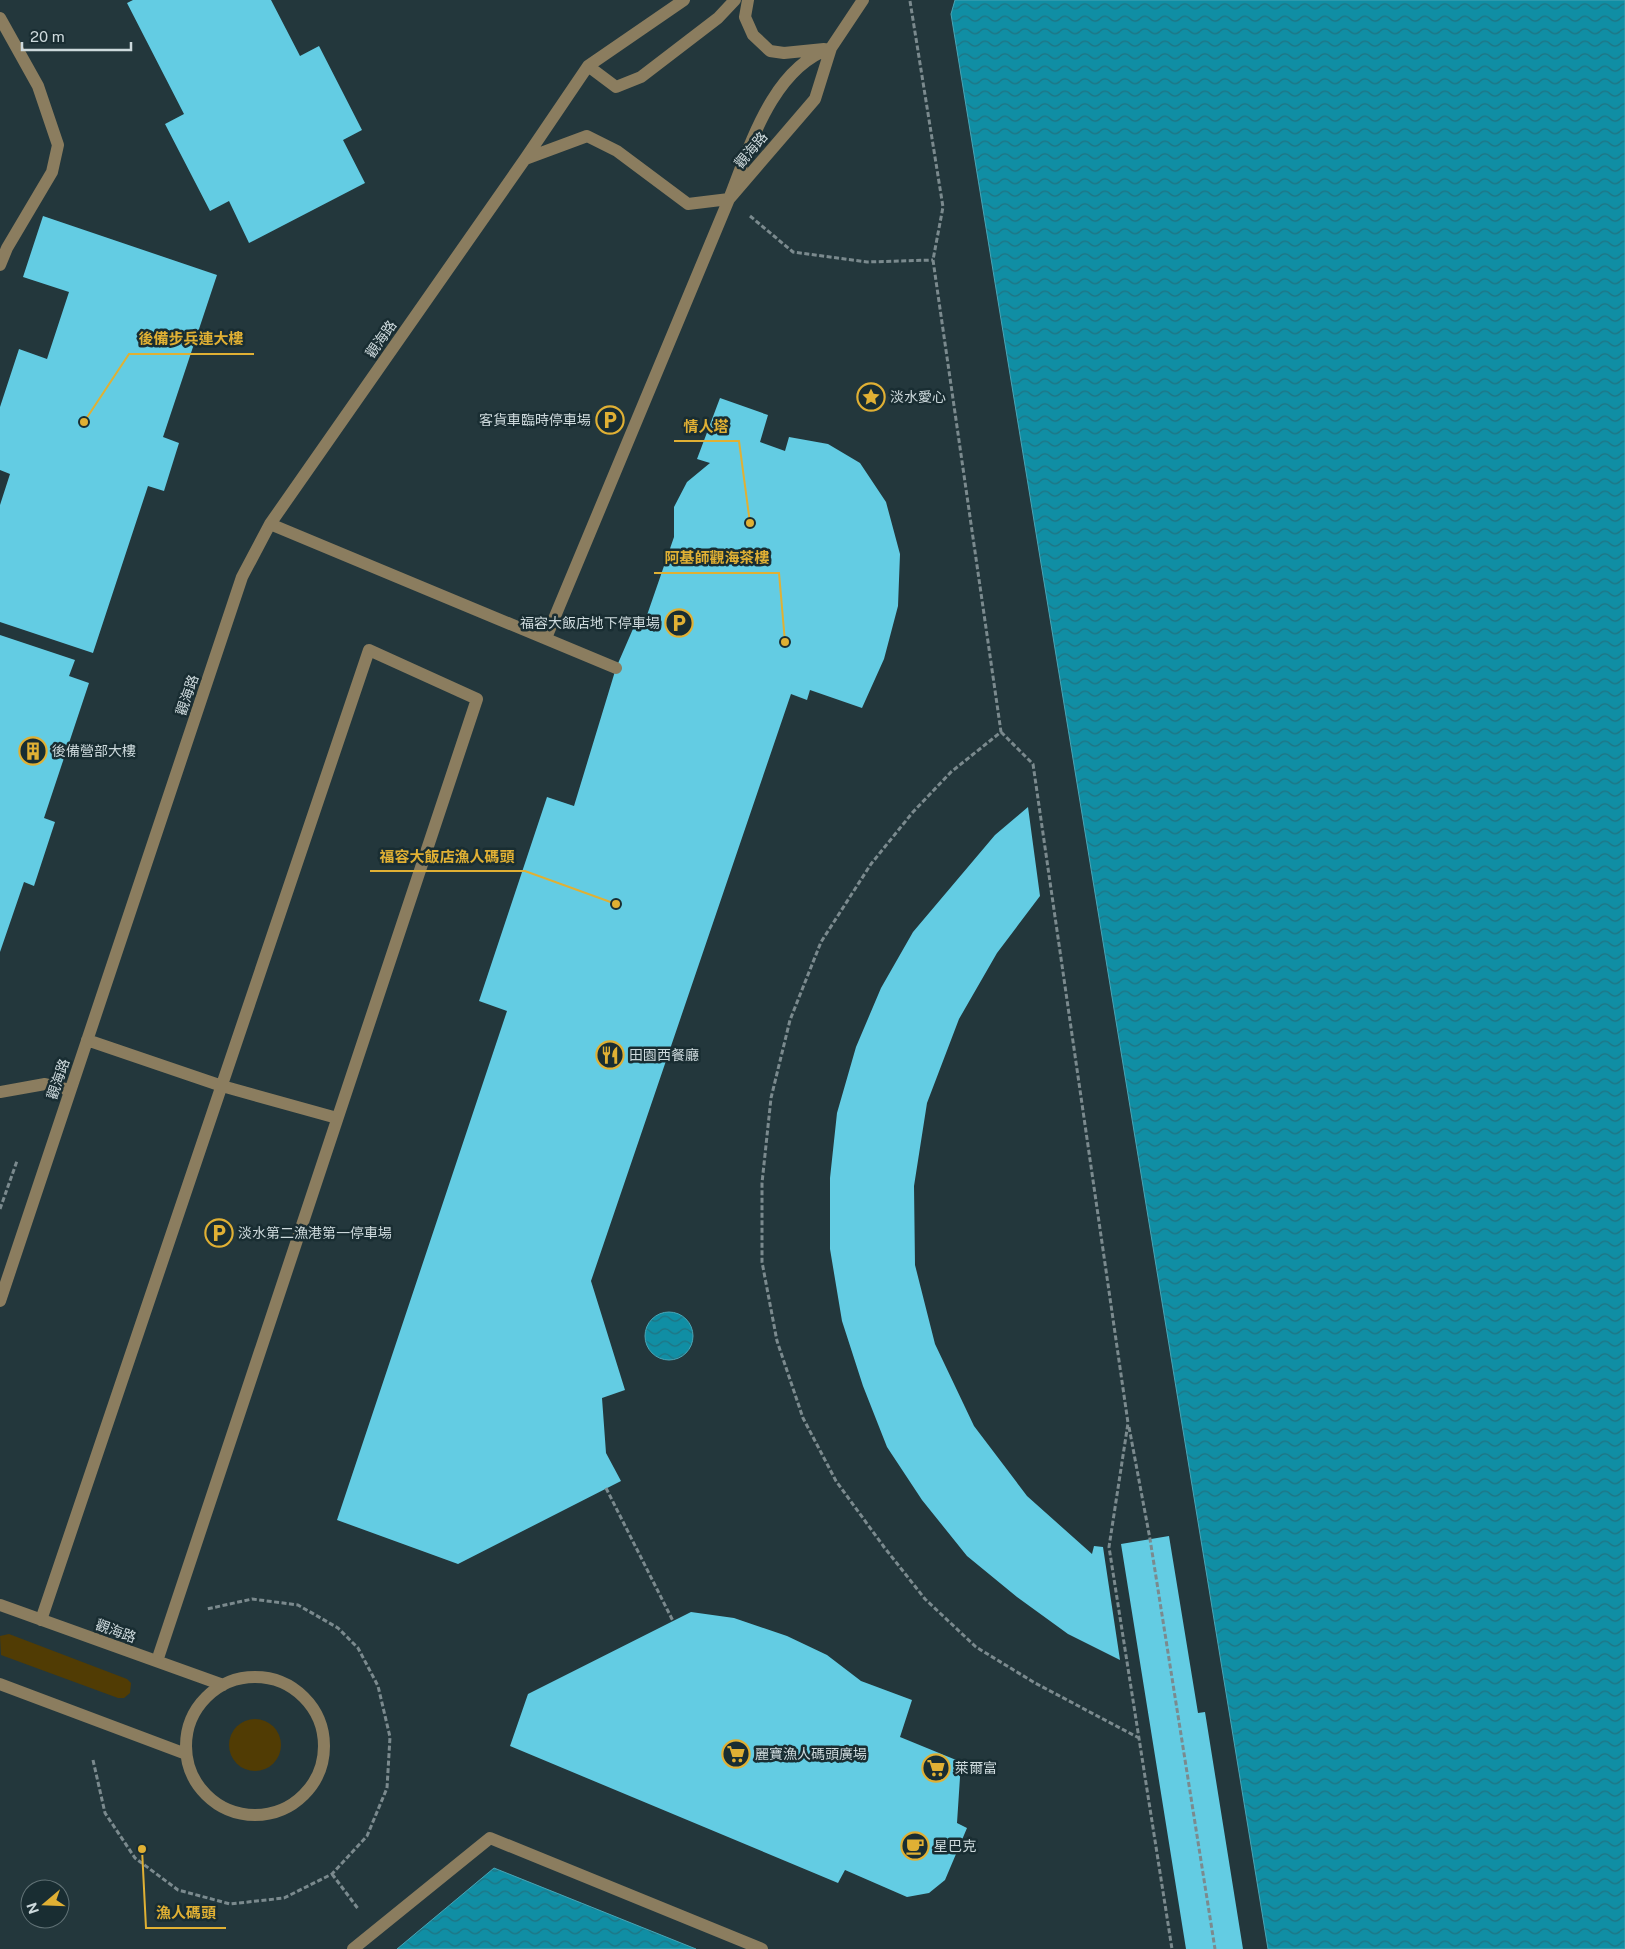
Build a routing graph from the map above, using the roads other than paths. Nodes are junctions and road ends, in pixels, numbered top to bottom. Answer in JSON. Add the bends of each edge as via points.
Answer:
{"nodes":[{"id":1,"x":684,"y":0,"type":"edge"},
{"id":2,"x":735,"y":0,"type":"edge"},
{"id":3,"x":748,"y":0,"type":"edge"},
{"id":4,"x":863,"y":0,"type":"edge"},
{"id":5,"x":0,"y":18,"type":"edge"},
{"id":6,"x":831,"y":48,"type":"junction"},
{"id":7,"x":588,"y":66,"type":"junction"},
{"id":8,"x":525,"y":159,"type":"junction"},
{"id":9,"x":730,"y":199,"type":"junction"},
{"id":10,"x":0,"y":265,"type":"edge"},
{"id":11,"x":270,"y":524,"type":"junction"},
{"id":12,"x":546,"y":638,"type":"junction"},
{"id":13,"x":616,"y":668,"type":"dead end"},
{"id":14,"x":87,"y":1040,"type":"junction"},
{"id":15,"x":222,"y":1086,"type":"junction"},
{"id":16,"x":70,"y":1090,"type":"junction"},
{"id":17,"x":0,"y":1092,"type":"edge"},
{"id":18,"x":337,"y":1118,"type":"junction"},
{"id":19,"x":0,"y":1302,"type":"edge"},
{"id":20,"x":0,"y":1605,"type":"edge"},
{"id":21,"x":41,"y":1620,"type":"junction"},
{"id":22,"x":157,"y":1662,"type":"junction"},
{"id":23,"x":0,"y":1684,"type":"edge"},
{"id":24,"x":223,"y":1685,"type":"junction"},
{"id":25,"x":186,"y":1754,"type":"junction"},
{"id":26,"x":353,"y":1949,"type":"edge"},
{"id":27,"x":762,"y":1949,"type":"edge"}],
"edges":[{"from":1,"to":7,"type":"street","name":"觀海路"},
{"from":2,"to":7,"type":"street","via":[[718,18],[641,77],[616,87]]},
{"from":3,"to":6,"type":"street","via":[[745,17],[753,35],[770,50],[784,53]]},
{"from":4,"to":6,"type":"street","name":"觀海路"},
{"from":5,"to":10,"type":"street","via":[[38,86],[58,144],[52,172]]},
{"from":6,"to":9,"type":"street","name":"觀海路","via":[[815,99]]},
{"from":6,"to":9,"type":"street","via":[[818,53],[785,80],[757,128]]},
{"from":7,"to":8,"type":"street","name":"觀海路"},
{"from":8,"to":9,"type":"street","via":[[587,136],[617,151],[688,204]]},
{"from":8,"to":11,"type":"street","name":"觀海路"},
{"from":9,"to":12,"type":"street"},
{"from":11,"to":12,"type":"street"},
{"from":11,"to":14,"type":"street","name":"觀海路","via":[[242,577]]},
{"from":12,"to":13,"type":"street"},
{"from":14,"to":15,"type":"street"},
{"from":14,"to":16,"type":"street","name":"觀海路"},
{"from":15,"to":18,"type":"street"},
{"from":15,"to":18,"type":"street","via":[[368,650],[477,699]]},
{"from":15,"to":21,"type":"street"},
{"from":16,"to":17,"type":"street","via":[[45,1084]]},
{"from":16,"to":19,"type":"street","name":"觀海路"},
{"from":18,"to":22,"type":"street"},
{"from":20,"to":21,"type":"street","name":"觀海路"},
{"from":21,"to":22,"type":"street","name":"觀海路"},
{"from":22,"to":24,"type":"street","name":"觀海路"},
{"from":23,"to":25,"type":"street"},
{"from":24,"to":25,"type":"street","via":[[211,1692],[196,1709],[187,1731]]},
{"from":24,"to":25,"type":"street","via":[[255,1676],[278,1680],[298,1691],[314,1709],[323,1731],[324,1754],[318,1777],[304,1795],[286,1808],[266,1814],[243,1815],[222,1807],[205,1794],[192,1776]]},
{"from":26,"to":27,"type":"street","via":[[490,1838]]}]}
